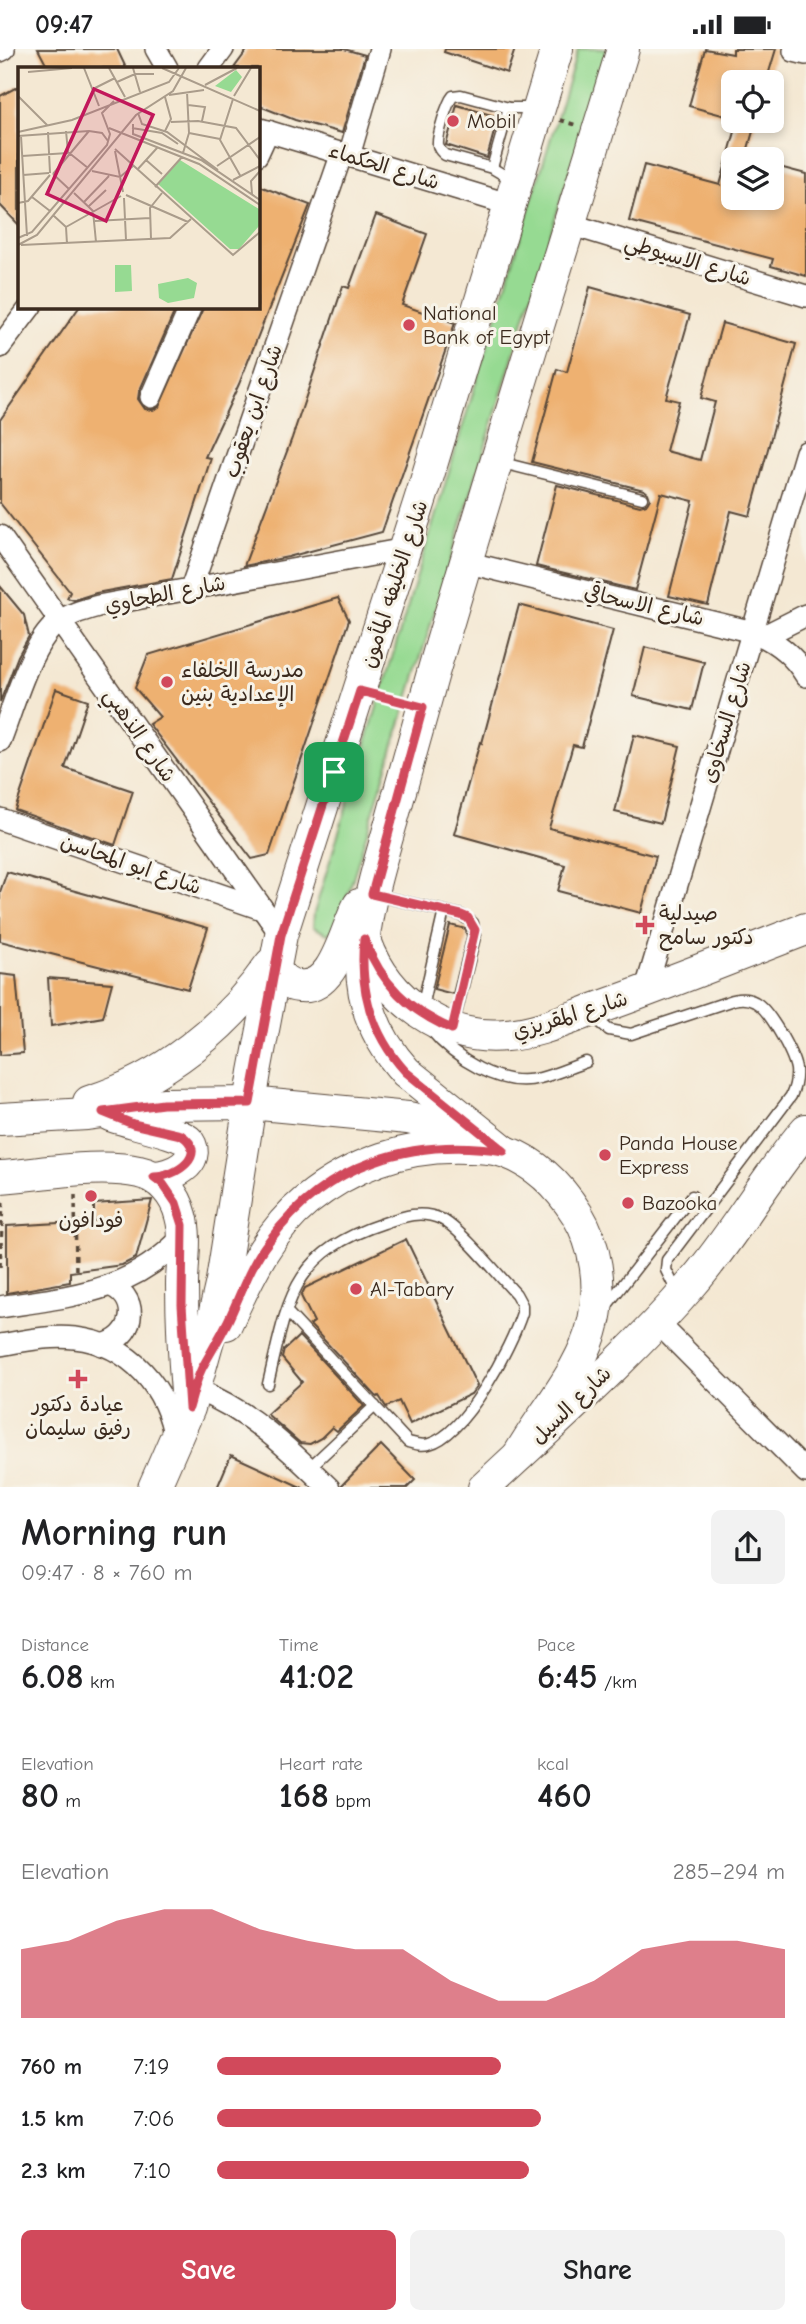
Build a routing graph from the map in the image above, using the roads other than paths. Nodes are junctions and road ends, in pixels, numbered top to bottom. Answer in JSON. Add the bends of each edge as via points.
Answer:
{"nodes":[{"id":1,"x":156,"y":49,"type":"edge"},
{"id":2,"x":223,"y":49,"type":"edge"},
{"id":3,"x":380,"y":49,"type":"edge"},
{"id":4,"x":557,"y":49,"type":"edge"},
{"id":5,"x":623,"y":49,"type":"edge"},
{"id":6,"x":166,"y":67,"type":"edge"},
{"id":7,"x":210,"y":67,"type":"edge"},
{"id":8,"x":529,"y":109,"type":"junction"},
{"id":9,"x":262,"y":129,"type":"edge"},
{"id":10,"x":345,"y":155,"type":"junction"},
{"id":11,"x":506,"y":185,"type":"junction"},
{"id":12,"x":569,"y":224,"type":"junction"},
{"id":13,"x":806,"y":296,"type":"edge"},
{"id":14,"x":29,"y":308,"type":"edge"},
{"id":15,"x":190,"y":308,"type":"edge"},
{"id":16,"x":0,"y":347,"type":"edge"},
{"id":17,"x":151,"y":397,"type":"dead end"},
{"id":18,"x":806,"y":452,"type":"edge"},
{"id":19,"x":496,"y":461,"type":"junction"},
{"id":20,"x":642,"y":498,"type":"dead end"},
{"id":21,"x":0,"y":536,"type":"edge"},
{"id":22,"x":405,"y":549,"type":"junction"},
{"id":23,"x":465,"y":562,"type":"junction"},
{"id":24,"x":191,"y":589,"type":"junction"},
{"id":25,"x":806,"y":615,"type":"edge"},
{"id":26,"x":60,"y":621,"type":"junction"},
{"id":27,"x":759,"y":634,"type":"junction"},
{"id":28,"x":806,"y":676,"type":"edge"},
{"id":29,"x":0,"y":741,"type":"edge"},
{"id":30,"x":0,"y":820,"type":"edge"},
{"id":31,"x":374,"y":886,"type":"junction"},
{"id":32,"x":262,"y":909,"type":"junction"},
{"id":33,"x":444,"y":911,"type":"junction"},
{"id":34,"x":806,"y":929,"type":"edge"},
{"id":35,"x":364,"y":939,"type":"junction"},
{"id":36,"x":277,"y":954,"type":"junction"},
{"id":37,"x":645,"y":992,"type":"junction"},
{"id":38,"x":588,"y":1011,"type":"junction"},
{"id":39,"x":439,"y":1022,"type":"junction"},
{"id":40,"x":586,"y":1062,"type":"dead end"},
{"id":41,"x":250,"y":1103,"type":"junction"},
{"id":42,"x":103,"y":1112,"type":"junction"},
{"id":43,"x":39,"y":1115,"type":"junction"},
{"id":44,"x":0,"y":1119,"type":"edge"},
{"id":45,"x":806,"y":1130,"type":"edge"},
{"id":46,"x":504,"y":1151,"type":"junction"},
{"id":47,"x":2,"y":1177,"type":"edge"},
{"id":48,"x":154,"y":1177,"type":"junction"},
{"id":49,"x":692,"y":1196,"type":"dead end"},
{"id":50,"x":183,"y":1236,"type":"junction"},
{"id":51,"x":112,"y":1286,"type":"junction"},
{"id":52,"x":680,"y":1298,"type":"junction"},
{"id":53,"x":0,"y":1307,"type":"edge"},
{"id":54,"x":287,"y":1313,"type":"junction"},
{"id":55,"x":594,"y":1322,"type":"junction"},
{"id":56,"x":657,"y":1322,"type":"junction"},
{"id":57,"x":0,"y":1345,"type":"edge"},
{"id":58,"x":102,"y":1345,"type":"junction"},
{"id":59,"x":268,"y":1384,"type":"dead end"},
{"id":60,"x":195,"y":1389,"type":"junction"},
{"id":61,"x":375,"y":1406,"type":"junction"},
{"id":62,"x":175,"y":1441,"type":"junction"},
{"id":63,"x":519,"y":1455,"type":"junction"},
{"id":64,"x":309,"y":1468,"type":"junction"},
{"id":65,"x":806,"y":1472,"type":"edge"},
{"id":66,"x":154,"y":1487,"type":"edge"},
{"id":67,"x":329,"y":1487,"type":"edge"},
{"id":68,"x":484,"y":1487,"type":"edge"}],
"edges":[{"from":1,"to":6,"type":"street"},
{"from":2,"to":7,"type":"street"},
{"from":3,"to":10,"type":"street","name":"شارع ابن يعقوب"},
{"from":4,"to":8,"type":"main road","name":"شارع الخليفه المأمون"},
{"from":5,"to":12,"type":"main road"},
{"from":8,"to":11,"type":"main road","name":"شارع الخليفه المأمون"},
{"from":8,"to":11,"type":"lane","via":[[461,95],[448,103],[438,141],[440,151]]},
{"from":9,"to":10,"type":"street","name":"شارع الحكماء"},
{"from":10,"to":11,"type":"street","name":"شارع الحكماء"},
{"from":10,"to":24,"type":"street","name":"شارع ابن يعقوب"},
{"from":11,"to":22,"type":"main road","name":"شارع الخليفه المأمون"},
{"from":12,"to":13,"type":"street","name":"شارع الاسيوطي"},
{"from":12,"to":19,"type":"main road"},
{"from":14,"to":16,"type":"street"},
{"from":15,"to":17,"type":"street"},
{"from":18,"to":27,"type":"street","name":"شارع السخاوى"},
{"from":19,"to":20,"type":"lane"},
{"from":19,"to":23,"type":"main road"},
{"from":21,"to":26,"type":"street","name":"شارع الذهبي"},
{"from":22,"to":24,"type":"street","name":"شارع الطحاوي"},
{"from":22,"to":36,"type":"main road","name":"شارع الخليفه المأمون"},
{"from":23,"to":27,"type":"street","name":"شارع الاسحاقي"},
{"from":23,"to":31,"type":"main road"},
{"from":24,"to":26,"type":"street","name":"شارع الطحاوي","via":[[98,606]]},
{"from":25,"to":27,"type":"street"},
{"from":26,"to":29,"type":"street","name":"شارع الطحاوي","via":[[35,652]]},
{"from":26,"to":32,"type":"street","name":"شارع الذهبي"},
{"from":27,"to":28,"type":"street","name":"شارع الاسحاقي","via":[[791,655]]},
{"from":27,"to":37,"type":"street","name":"شارع السخاوى"},
{"from":30,"to":32,"type":"street","name":"شارع ابو المحاسن"},
{"from":31,"to":33,"type":"lane"},
{"from":31,"to":35,"type":"main road"},
{"from":31,"to":36,"type":"main road","via":[[351,919],[326,977],[313,985],[283,980]]},
{"from":32,"to":36,"type":"street","name":"شارع الذهبي"},
{"from":33,"to":39,"type":"lane","via":[[424,998]]},
{"from":33,"to":39,"type":"lane","via":[[468,918],[475,930]]},
{"from":34,"to":37,"type":"main road","name":"شارع المقريزي"},
{"from":35,"to":39,"type":"main road","name":"شارع المقريزي","via":[[391,988]]},
{"from":35,"to":46,"type":"main road","via":[[366,1001],[392,1057]]},
{"from":36,"to":41,"type":"main road","name":"شارع الخليفه المأمون"},
{"from":36,"to":43,"type":"main road","via":[[240,1004],[174,1061],[123,1089]]},
{"from":37,"to":38,"type":"main road","name":"شارع المقريزي"},
{"from":38,"to":39,"type":"main road","name":"شارع المقريزي","via":[[505,1035],[470,1033]]},
{"from":38,"to":52,"type":"lane","via":[[609,1030],[631,1034],[733,1000],[749,999],[767,1012],[795,1064],[791,1096],[667,1261],[666,1270]]},
{"from":39,"to":40,"type":"lane","via":[[430,1029],[453,1051],[498,1076],[539,1079]]},
{"from":41,"to":42,"type":"main road","via":[[171,1104]]},
{"from":41,"to":46,"type":"main road","via":[[425,1121]]},
{"from":41,"to":60,"type":"main road","name":"شارع الخليفه المأمون","via":[[222,1281]]},
{"from":42,"to":43,"type":"main road"},
{"from":42,"to":48,"type":"main road","via":[[181,1135],[189,1143],[186,1165],[167,1176]]},
{"from":43,"to":44,"type":"main road"},
{"from":45,"to":52,"type":"main road"},
{"from":46,"to":55,"type":"main road","via":[[540,1172],[580,1220],[597,1280]]},
{"from":46,"to":60,"type":"main road","via":[[451,1146],[398,1153],[348,1173],[304,1202],[254,1264]]},
{"from":47,"to":48,"type":"main road","via":[[118,1169]]},
{"from":48,"to":50,"type":"main road","via":[[176,1203]]},
{"from":49,"to":55,"type":"lane"},
{"from":50,"to":51,"type":"street","via":[[151,1265]]},
{"from":50,"to":60,"type":"main road","via":[[182,1305]]},
{"from":51,"to":53,"type":"street"},
{"from":51,"to":58,"type":"street","via":[[128,1300],[130,1322],[121,1336]]},
{"from":52,"to":56,"type":"main road"},
{"from":54,"to":59,"type":"lane"},
{"from":54,"to":61,"type":"lane"},
{"from":54,"to":61,"type":"lane","via":[[297,1284],[330,1247],[365,1229],[417,1214],[450,1224],[516,1294],[522,1305],[520,1320],[480,1398],[439,1439],[424,1445],[408,1442]]},
{"from":55,"to":63,"type":"main road","via":[[579,1361]]},
{"from":56,"to":63,"type":"main road","name":"شارع السيل"},
{"from":56,"to":65,"type":"street"},
{"from":57,"to":58,"type":"street","via":[[53,1337]]},
{"from":58,"to":62,"type":"street","via":[[130,1360],[152,1382],[168,1410]]},
{"from":60,"to":62,"type":"main road","name":"شارع الخليفه المأمون"},
{"from":60,"to":64,"type":"street","via":[[247,1415]]},
{"from":61,"to":64,"type":"lane"},
{"from":62,"to":66,"type":"main road","name":"شارع الخليفه المأمون"},
{"from":63,"to":68,"type":"main road","name":"شارع السيل"},
{"from":64,"to":67,"type":"street"}]}
